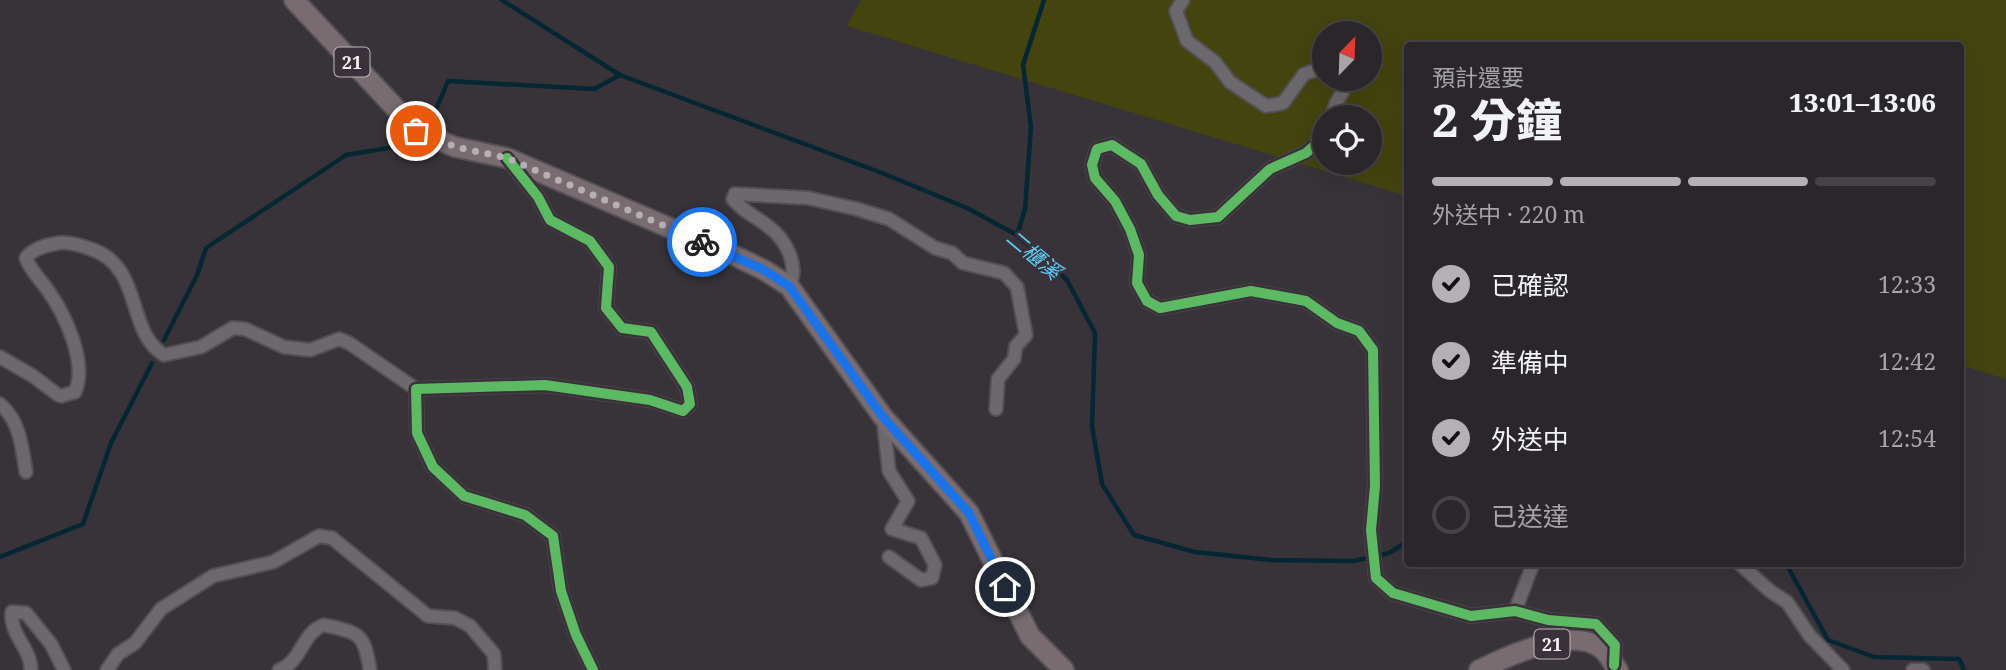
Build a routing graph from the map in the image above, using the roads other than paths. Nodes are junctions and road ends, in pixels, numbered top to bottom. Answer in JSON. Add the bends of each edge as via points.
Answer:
{"nodes":[{"id":1,"x":294,"y":0,"type":"edge"},
{"id":2,"x":1183,"y":0,"type":"edge"},
{"id":3,"x":1312,"y":71,"type":"edge"},
{"id":4,"x":1312,"y":148,"type":"edge"},
{"id":5,"x":507,"y":158,"type":"junction"},
{"id":6,"x":789,"y":286,"type":"junction"},
{"id":7,"x":0,"y":357,"type":"edge"},
{"id":8,"x":416,"y":389,"type":"junction"},
{"id":9,"x":0,"y":404,"type":"edge"},
{"id":10,"x":996,"y":409,"type":"dead end"},
{"id":11,"x":6,"y":414,"type":"edge"},
{"id":12,"x":883,"y":417,"type":"junction"},
{"id":13,"x":26,"y":472,"type":"dead end"},
{"id":14,"x":889,"y":557,"type":"dead end"},
{"id":15,"x":1531,"y":567,"type":"edge"},
{"id":16,"x":1743,"y":567,"type":"edge"},
{"id":17,"x":1515,"y":611,"type":"junction"},
{"id":18,"x":1616,"y":668,"type":"edge"},
{"id":19,"x":31,"y":670,"type":"edge"},
{"id":20,"x":64,"y":670,"type":"edge"},
{"id":21,"x":107,"y":670,"type":"edge"},
{"id":22,"x":279,"y":670,"type":"edge"},
{"id":23,"x":370,"y":670,"type":"edge"},
{"id":24,"x":495,"y":670,"type":"edge"},
{"id":25,"x":593,"y":670,"type":"edge"},
{"id":26,"x":1064,"y":670,"type":"edge"},
{"id":27,"x":1479,"y":670,"type":"edge"},
{"id":28,"x":1843,"y":670,"type":"edge"},
{"id":29,"x":1913,"y":670,"type":"edge"},
{"id":30,"x":1923,"y":670,"type":"edge"}],
"edges":[{"from":1,"to":5,"type":"main road","number":"21","via":[[413,127],[456,147]]},
{"from":2,"to":3,"type":"street","via":[[1176,11],[1187,41],[1215,62],[1230,82],[1266,106],[1283,103],[1304,74]]},
{"from":4,"to":17,"type":"street","via":[[1270,169],[1218,217],[1190,220],[1176,216],[1158,195],[1142,164],[1112,145],[1097,149],[1092,165],[1095,178],[1130,229],[1139,255],[1137,283],[1147,301],[1160,308],[1251,291],[1306,301],[1337,323],[1359,331],[1373,350],[1375,486],[1371,530],[1376,578],[1393,593],[1471,616]]},
{"from":5,"to":6,"type":"main road","number":"21","via":[[743,260]]},
{"from":5,"to":8,"type":"street","via":[[550,220],[590,241],[609,267],[606,308],[622,328],[651,332],[687,387],[690,404],[683,411],[650,400],[545,385]]},
{"from":6,"to":10,"type":"street","via":[[794,277],[790,253],[771,228],[739,207],[733,200],[735,194],[808,198],[857,209],[889,219],[963,263],[1004,273],[1017,287],[1026,335],[998,379]]},
{"from":6,"to":12,"type":"main road","number":"21"},
{"from":7,"to":8,"type":"street","via":[[58,395],[75,392],[79,368],[72,337],[26,258],[48,245],[69,242],[108,256],[119,267],[148,340],[164,355],[201,347],[233,328],[284,347],[310,350],[339,339]]},
{"from":8,"to":25,"type":"street","via":[[417,433],[433,467],[464,496],[525,515],[553,536],[561,591]]},
{"from":9,"to":11,"type":"street"},
{"from":11,"to":13,"type":"street","via":[[22,445]]},
{"from":12,"to":14,"type":"street","via":[[889,471],[908,501],[892,529],[921,538],[936,565],[932,578],[921,580]]},
{"from":12,"to":26,"type":"main road","number":"21","via":[[969,513],[1030,636]]},
{"from":15,"to":17,"type":"street"},
{"from":16,"to":28,"type":"street","via":[[1787,602],[1810,636]]},
{"from":17,"to":18,"type":"street","via":[[1548,620],[1596,624],[1615,645]]},
{"from":18,"to":27,"type":"main road","number":"21","via":[[1601,649],[1569,640],[1519,651]]},
{"from":19,"to":20,"type":"street","via":[[31,659],[10,622],[12,612],[26,613],[51,644]]},
{"from":21,"to":24,"type":"street","via":[[161,609],[213,576],[273,562],[319,536],[332,538],[428,616],[455,618],[470,626],[494,654]]},
{"from":22,"to":23,"type":"street","via":[[292,664],[305,642],[324,625],[360,636]]},
{"from":29,"to":30,"type":"street"}]}
